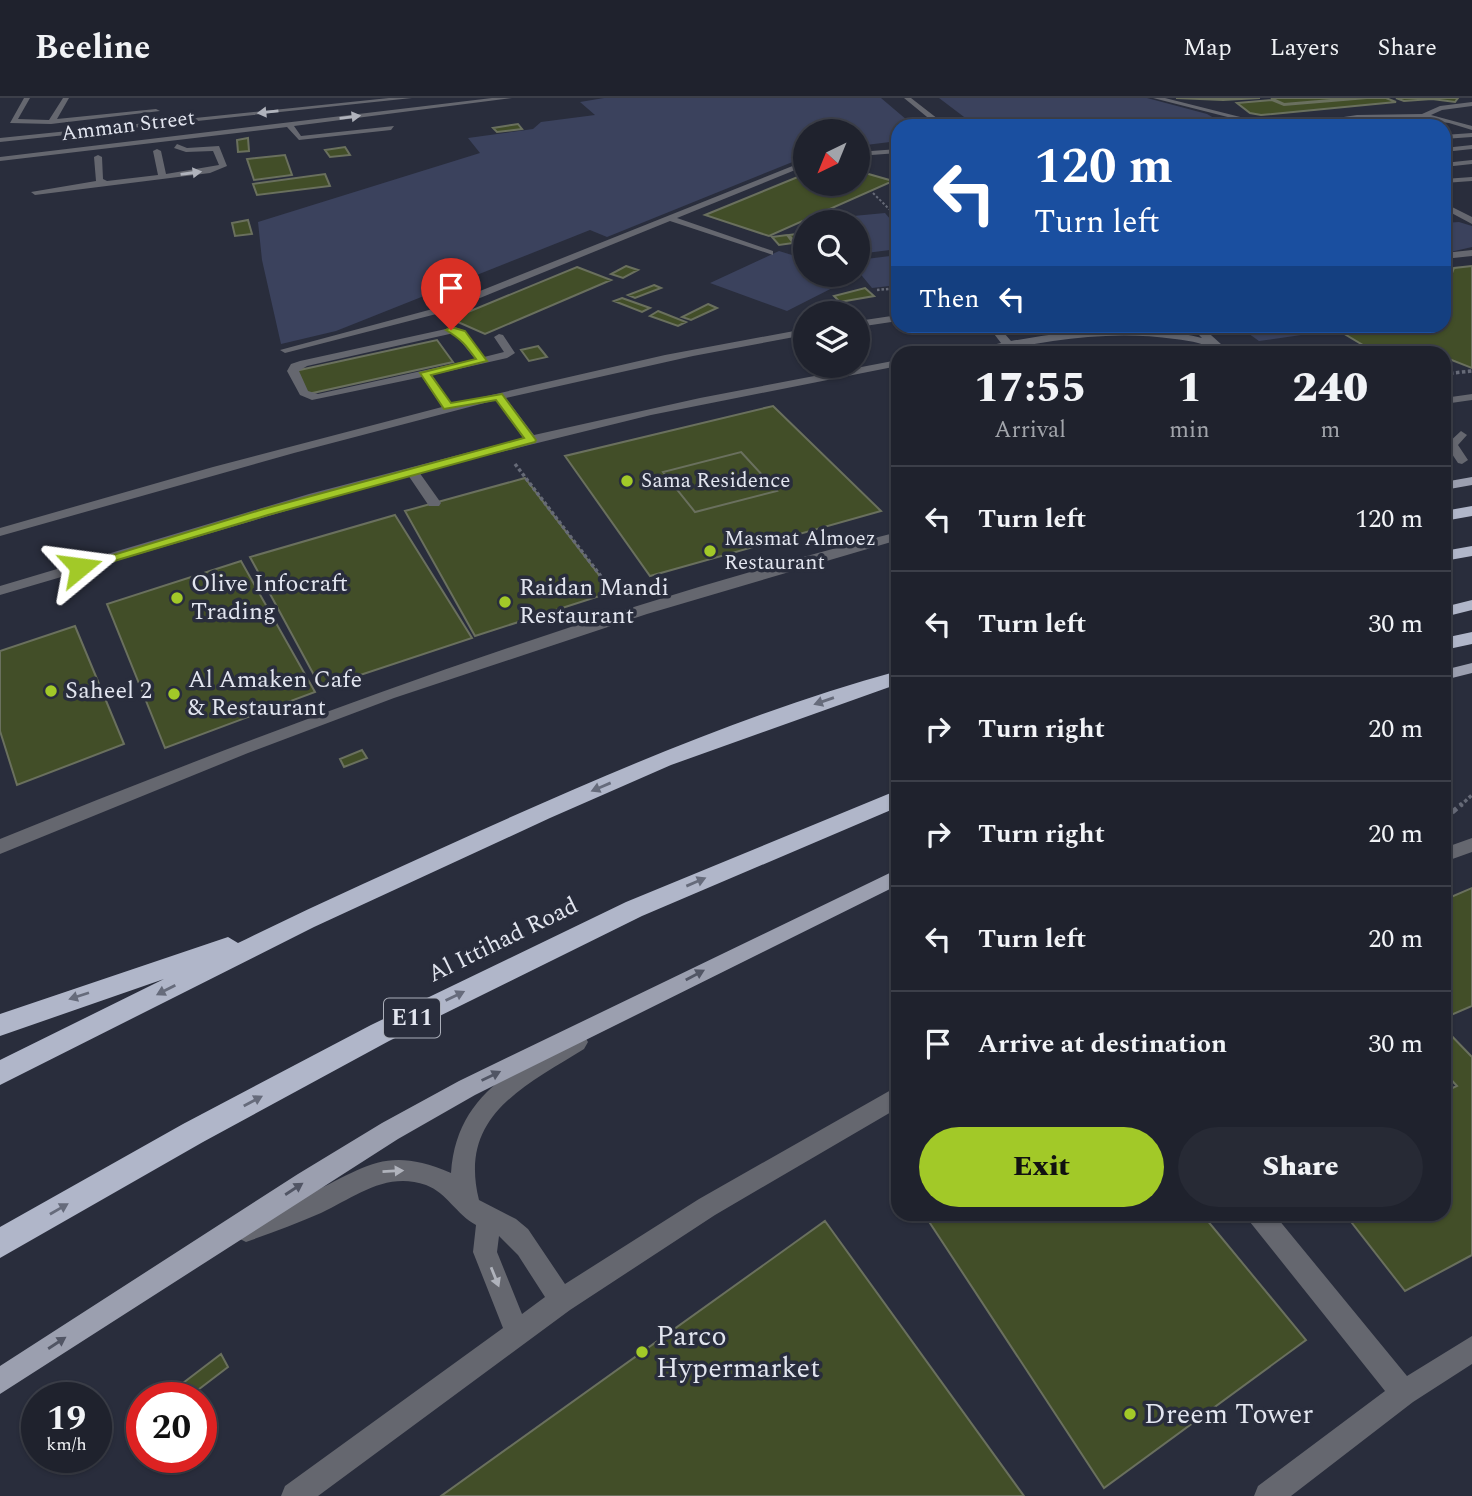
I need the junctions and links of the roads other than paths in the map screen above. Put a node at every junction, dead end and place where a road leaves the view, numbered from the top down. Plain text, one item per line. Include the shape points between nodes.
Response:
1 (27, 98) edge
2 (66, 98) edge
3 (388, 98) edge
4 (409, 98) edge
5 (509, 98) edge
6 (907, 98) edge
7 (1156, 98) edge
8 (379, 101) junction
9 (1472, 104) edge
10 (159, 111) dead end
11 (1425, 116) junction
12 (934, 119) edge
13 (1236, 119) edge
14 (1384, 119) edge
15 (1442, 119) edge
16 (1451, 121) edge
17 (51, 122) junction
18 (289, 125) junction
19 (1472, 126) edge
20 (391, 128) dead end
21 (202, 135) junction
22 (1472, 135) edge
23 (1451, 136) edge
24 (0, 140) edge
25 (177, 146) junction
26 (1472, 147) edge
27 (1451, 149) edge
28 (157, 151) junction
29 (891, 151) edge
30 (67, 152) junction
31 (146, 152) dead end
32 (870, 152) edge
33 (0, 159) edge
34 (1451, 160) edge
35 (1472, 162) edge
36 (1459, 164) junction
37 (1451, 165) edge
38 (793, 168) edge
39 (163, 177) junction
40 (1472, 179) edge
41 (1451, 180) edge
42 (102, 183) junction
43 (35, 192) dead end
44 (1451, 210) edge
45 (670, 218) junction
46 (1451, 219) edge
47 (1469, 219) edge
48 (770, 253) dead end
49 (1472, 253) edge
50 (1451, 255) edge
51 (891, 319) edge
52 (870, 322) edge
53 (997, 333) edge
54 (1048, 333) edge
55 (1088, 333) edge
56 (1164, 333) edge
57 (793, 334) edge
58 (1204, 334) edge
59 (499, 337) dead end
60 (1027, 342) junction
61 (1009, 345) junction
62 (1218, 345) joint
63 (1003, 346) edge
64 (285, 350) dead end
65 (482, 361) junction
66 (891, 364) edge
67 (425, 373) junction
68 (499, 396) junction
69 (1472, 397) edge
70 (1451, 400) edge
71 (448, 407) junction
72 (1466, 434) edge
73 (531, 440) junction
74 (1467, 461) edge
75 (412, 471) junction
76 (1472, 481) edge
77 (1451, 485) edge
78 (434, 503) dead end
79 (1472, 511) edge
80 (1451, 515) edge
81 (0, 532) edge
82 (891, 538) edge
83 (1472, 551) edge
84 (1451, 555) edge
85 (0, 591) edge
86 (1472, 605) edge
87 (1451, 610) edge
88 (1472, 638) edge
89 (1451, 642) edge
90 (1472, 668) edge
91 (1451, 673) edge
92 (891, 678) edge
93 (891, 801) edge
94 (1472, 845) edge
95 (0, 847) edge
96 (1451, 852) edge
97 (891, 879) edge
98 (306, 920) junction
99 (614, 1017) junction
100 (0, 1025) edge
101 (0, 1073) edge
102 (891, 1100) edge
103 (479, 1213) junction
104 (1264, 1221) edge
105 (216, 1239) junction
106 (0, 1243) edge
107 (561, 1301) junction
108 (517, 1332) junction
109 (1472, 1349) edge
110 (0, 1381) edge
111 (1404, 1393) junction
112 (295, 1496) edge
113 (1268, 1496) edge

1 - 17 street via 13,121
2 - 17 street
3 - 8 street
4 - 8 street, Amman Street
18 -> 5 street, Amman Street
6 - 12 street
7 - 13 street
8 -> 24 street, Amman Street
9 - 11 street via 1440,108
10 - 17 street
11 - 14 street
11 - 15 street
16 - 19 street
18 - 20 street via 302,138
18 - 21 street, Amman Street
21 - 25 street
21 - 30 street, Amman Street
22 - 23 street
25 - 28 street
39 -> 25 street via 222,166 216,148 186,150
26 - 27 street
28 - 31 street
28 - 39 street
29 - 32 street
30 - 33 street, Amman Street
30 - 42 street via 102,157
34 - 36 street
35 - 36 street
36 - 37 street
38 - 45 street
39 - 42 street
40 - 41 street
42 - 43 street
44 - 47 street
45 - 48 street
45 - 64 street via 444,309
46 - 47 street
49 - 50 street
51 - 52 street
53 - 61 street
54 - 60 street
55 - 60 street
56 - 62 street
57 - 68 street
58 - 62 street
59 - 65 street via 511,352
60 - 61 street
61 - 63 street
65 - 67 street
65 - 67 street via 455,330 303,363 293,371 304,395 313,398
66 - 73 street via 783,383
67 - 71 street
68 - 71 street
68 - 73 street
69 - 70 street
71 - 81 street
72 - 74 street via 1452,445
73 - 75 street
75 - 78 street
75 - 85 street
76 - 77 main road
79 - 80 highway
82 - 95 street via 629,614 388,694 170,776
83 - 84 highway
86 - 87 highway
88 - 89 highway
90 - 91 main road
92 -> 98 highway via 664,760
106 -> 93 highway, Al Ittihad Road / E11 via 380,1033 634,909
94 - 96 street
99 -> 97 main road
98 -> 100 highway
98 -> 101 highway
99 - 103 street via 499,1093 479,1116 466,1143 462,1173
105 -> 99 main road via 434,1106
102 - 107 street via 707,1207
105 -> 103 street via 274,1221 353,1181 386,1170 419,1171 447,1183
103 - 107 street via 503,1224 525,1244
103 -> 108 street via 485,1252
104 - 111 street
110 -> 105 main road
107 - 108 street
108 - 112 street
109 - 111 street
111 - 113 street

